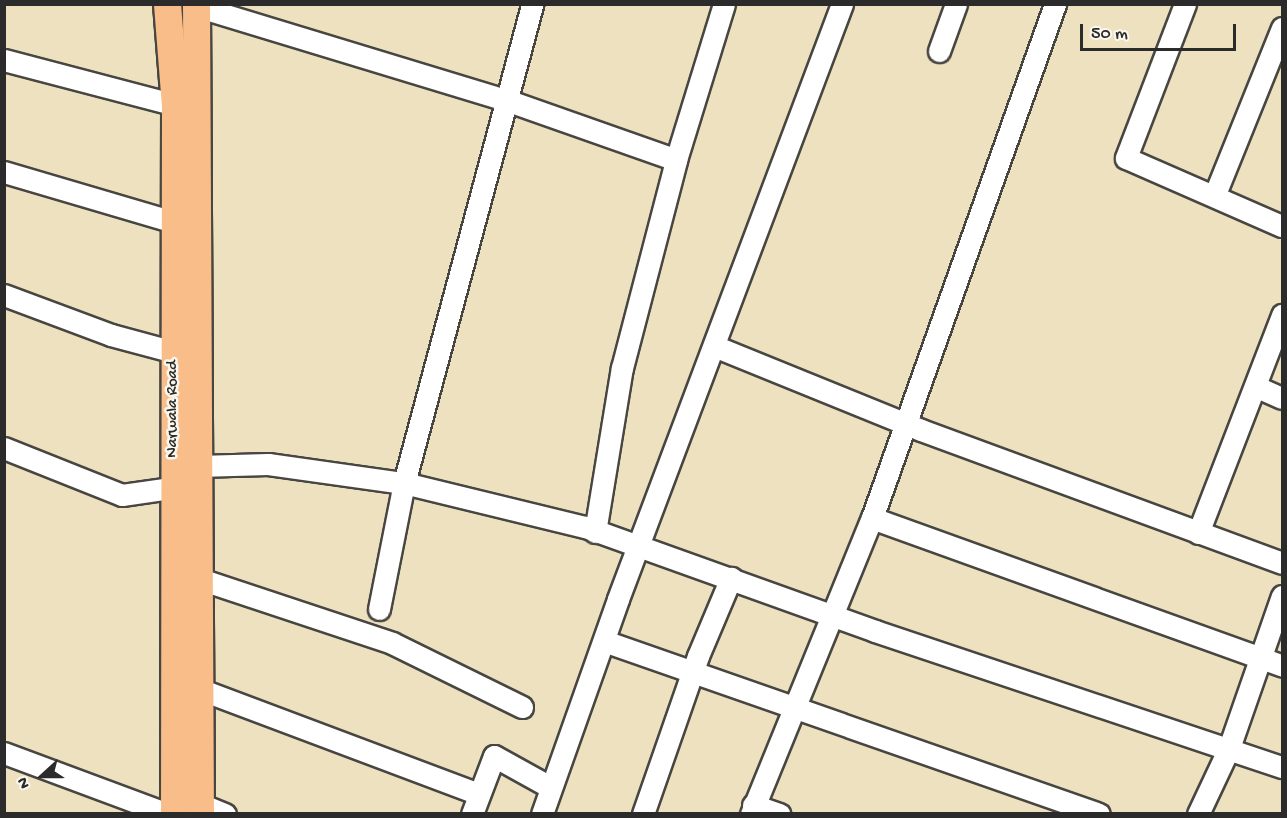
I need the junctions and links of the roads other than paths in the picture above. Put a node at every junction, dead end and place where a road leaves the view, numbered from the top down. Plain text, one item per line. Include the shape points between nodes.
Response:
1 (167, 4) edge
2 (532, 4) edge
3 (724, 4) edge
4 (842, 4) edge
5 (957, 4) edge
6 (1055, 4) edge
7 (1185, 4) edge
8 (196, 5) edge
9 (1282, 28) edge
10 (939, 51) dead end
11 (4, 60) edge
12 (506, 100) junction
13 (175, 105) junction
14 (676, 160) junction
15 (4, 172) edge
16 (1215, 194) junction
17 (174, 222) junction
18 (1282, 226) edge
19 (4, 295) edge
20 (1282, 315) edge
21 (714, 346) junction
22 (174, 352) junction
23 (1257, 387) junction
24 (1282, 398) edge
25 (905, 422) junction
26 (4, 448) edge
27 (198, 466) junction
28 (405, 483) junction
29 (174, 488) junction
30 (872, 518) junction
31 (595, 532) junction
32 (1198, 533) junction
33 (638, 547) junction
34 (1282, 563) edge
35 (731, 578) junction
36 (200, 579) junction
37 (1282, 596) edge
38 (379, 609) dead end
39 (830, 615) junction
40 (604, 641) junction
41 (1262, 659) junction
42 (1282, 666) edge
43 (692, 674) junction
44 (202, 690) junction
45 (522, 707) dead end
46 (792, 708) junction
47 (1229, 748) junction
48 (4, 753) edge
49 (1282, 767) edge
50 (550, 787) junction
51 (475, 804) edge
52 (752, 809) edge
53 (209, 810) edge
54 (168, 813) edge
55 (174, 813) edge
56 (542, 813) edge
57 (643, 813) edge
58 (779, 813) edge
59 (1099, 813) edge
60 (1198, 813) edge

1 - 13 main road, Narwala Road
2 - 12 street
3 - 14 street
4 - 21 street
5 - 10 street
6 - 25 street
7 - 16 street via 1126,158
8 - 12 street
8 - 27 main road
9 - 16 street
11 - 13 street
12 - 14 street
12 - 28 street
13 - 17 main road, Narwala Road
14 - 31 street via 622,368
15 - 17 street
16 - 18 street
17 - 22 main road, Narwala Road
19 - 22 street via 111,335
20 - 23 street
21 - 25 street
21 - 33 street
22 - 29 main road, Narwala Road
23 - 24 street
23 - 32 street
25 - 30 street
25 - 32 street
26 - 29 street via 122,495
27 - 28 street via 268,464
27 - 29 street via 194,477
27 - 36 main road
28 - 31 street
28 - 38 street
29 - 55 main road, Narwala Road
30 - 39 street
30 - 41 street
31 - 33 street
32 - 34 street
33 - 35 street
33 - 40 street
35 - 39 street
35 - 43 street
36 - 44 main road
36 - 45 street via 392,643
37 - 41 street
39 - 46 street
39 - 47 street
40 - 43 street
40 - 50 street
41 - 42 street
41 - 47 street
43 - 46 street
43 - 57 street
44 - 51 street
44 - 53 main road
46 - 52 street
46 - 59 street
47 - 49 street
47 - 60 street
48 - 54 street
50 - 51 street via 494,756
50 - 56 street
52 - 58 street

